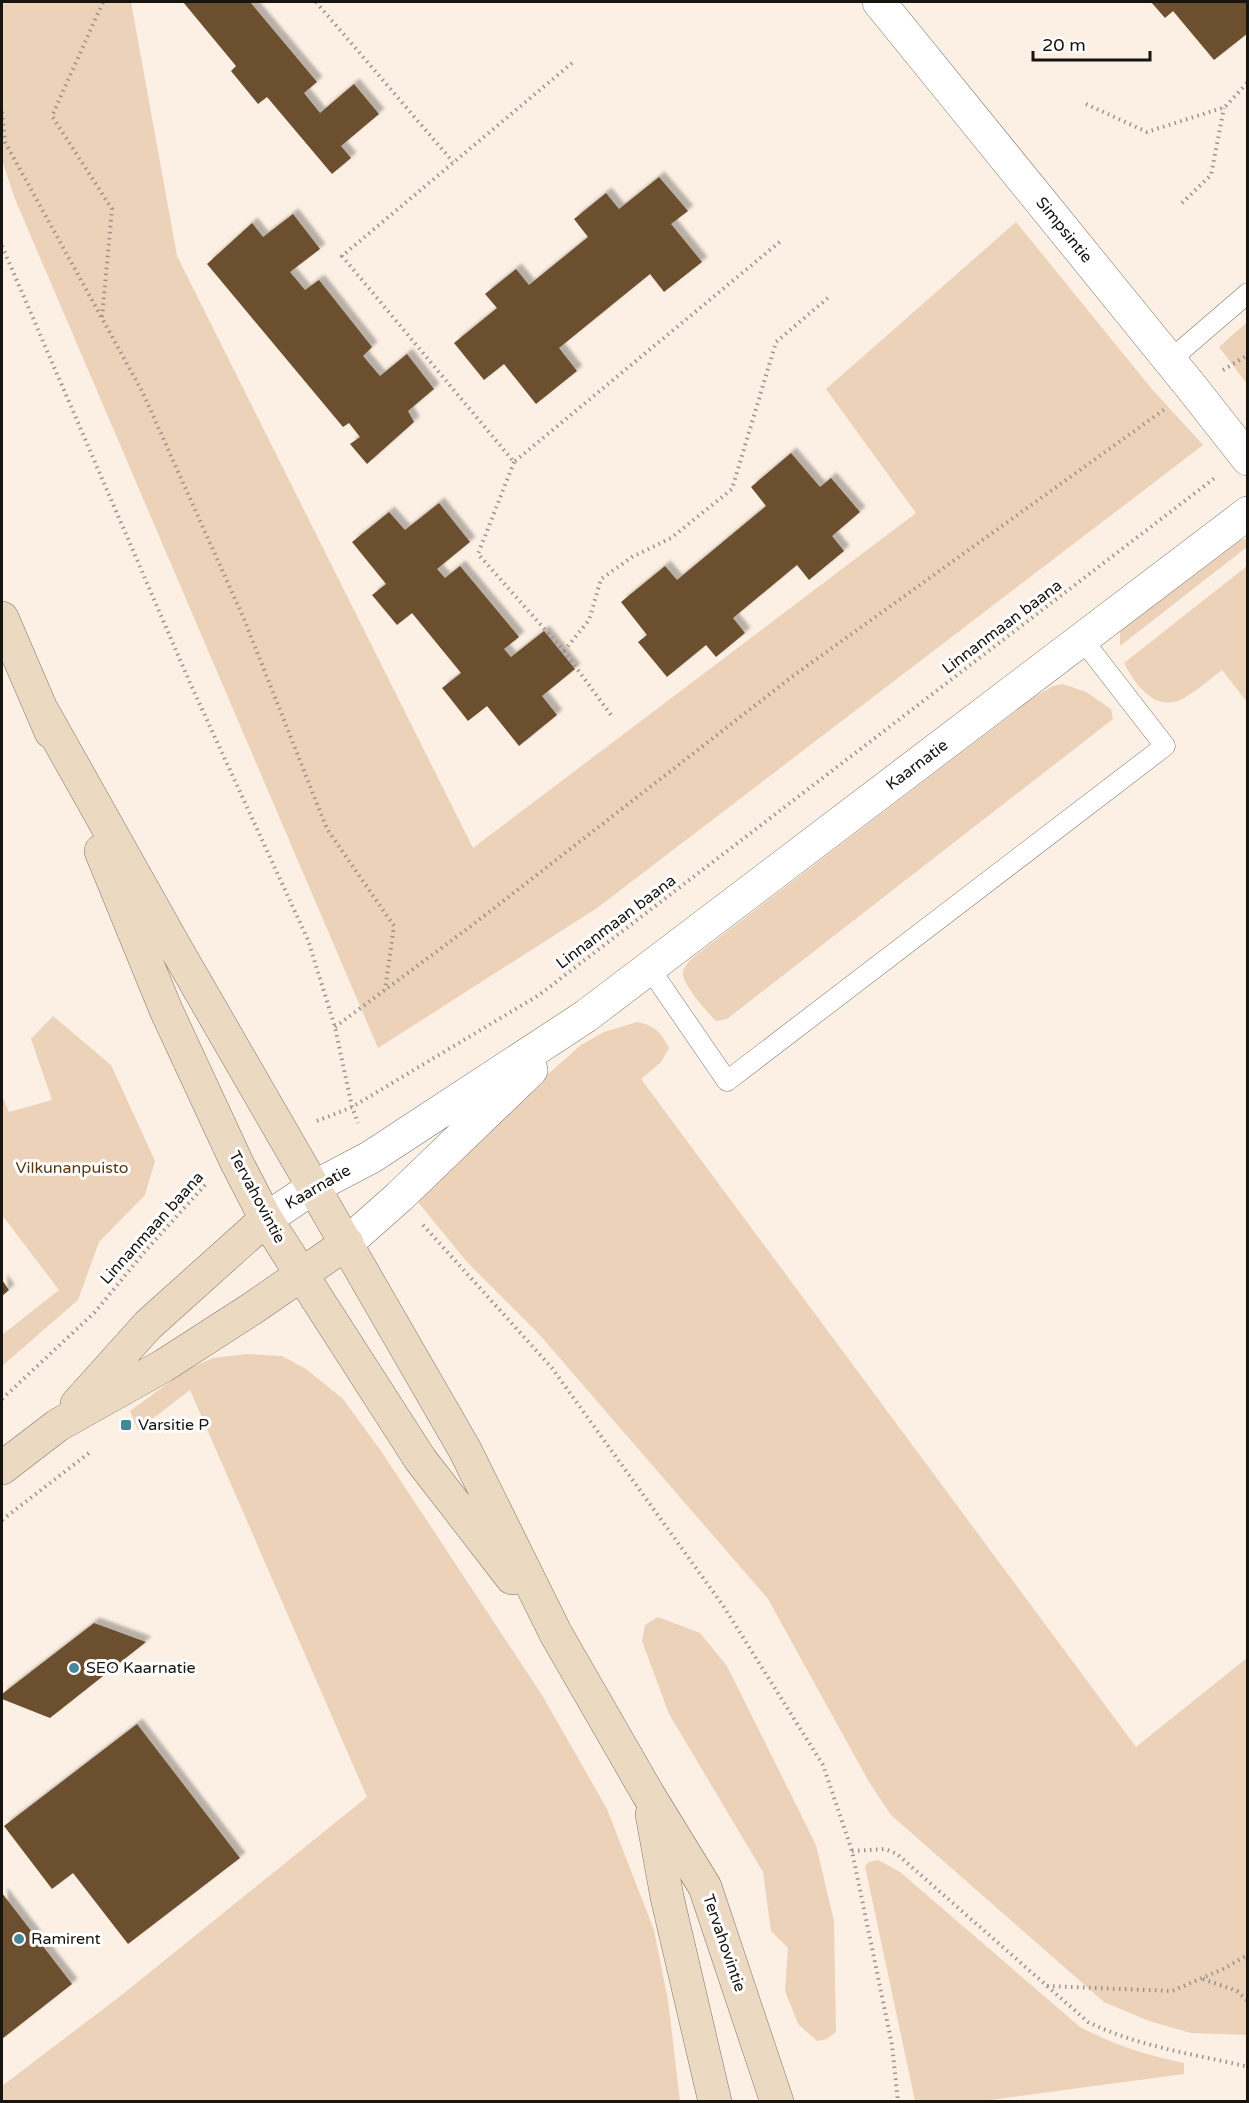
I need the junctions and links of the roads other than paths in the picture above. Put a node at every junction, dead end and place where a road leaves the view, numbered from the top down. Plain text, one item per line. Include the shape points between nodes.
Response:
1 (889, 5) edge
2 (1248, 293) edge
3 (1170, 360) junction
4 (1246, 457) edge
5 (1248, 513) edge
6 (2, 618) edge
7 (1082, 639) junction
8 (43, 712) junction
9 (650, 969) junction
10 (586, 1017) junction
11 (314, 1187) junction
12 (266, 1219) junction
13 (347, 1243) junction
14 (301, 1276) junction
15 (58, 1425) junction
16 (2, 1468) edge
17 (556, 1634) junction
18 (648, 1794) junction
19 (715, 2102) edge
20 (777, 2102) edge

1 - 3 street, Simpsintie
2 - 3 lane
3 - 4 street, Simpsintie
5 - 7 street, Kaarnatie
6 - 8 main road, Tervahovintie
7 - 9 street, Kaarnatie
7 - 9 lane via 1165,746 727,1081
8 - 11 main road, Tervahovintie
8 - 12 main road, Tervahovintie via 166,1010
9 - 10 street, Kaarnatie
10 - 11 street, Kaarnatie via 371,1157
10 - 13 street, Kaarnatie
11 - 12 street, Kaarnatie
11 - 13 main road, Tervahovintie
12 - 14 main road, Tervahovintie
12 - 15 main road, Kaarnatie via 148,1325
13 - 14 main road, Kaarnatie
13 - 17 main road, Tervahovintie via 465,1450
14 - 15 main road, Kaarnatie via 164,1366
14 - 17 main road, Tervahovintie via 420,1460
15 - 16 main road, Kaarnatie
17 - 18 main road, Tervahovintie
18 - 19 main road, Tervahovintie via 667,1897
18 - 20 main road, Tervahovintie via 705,1887

